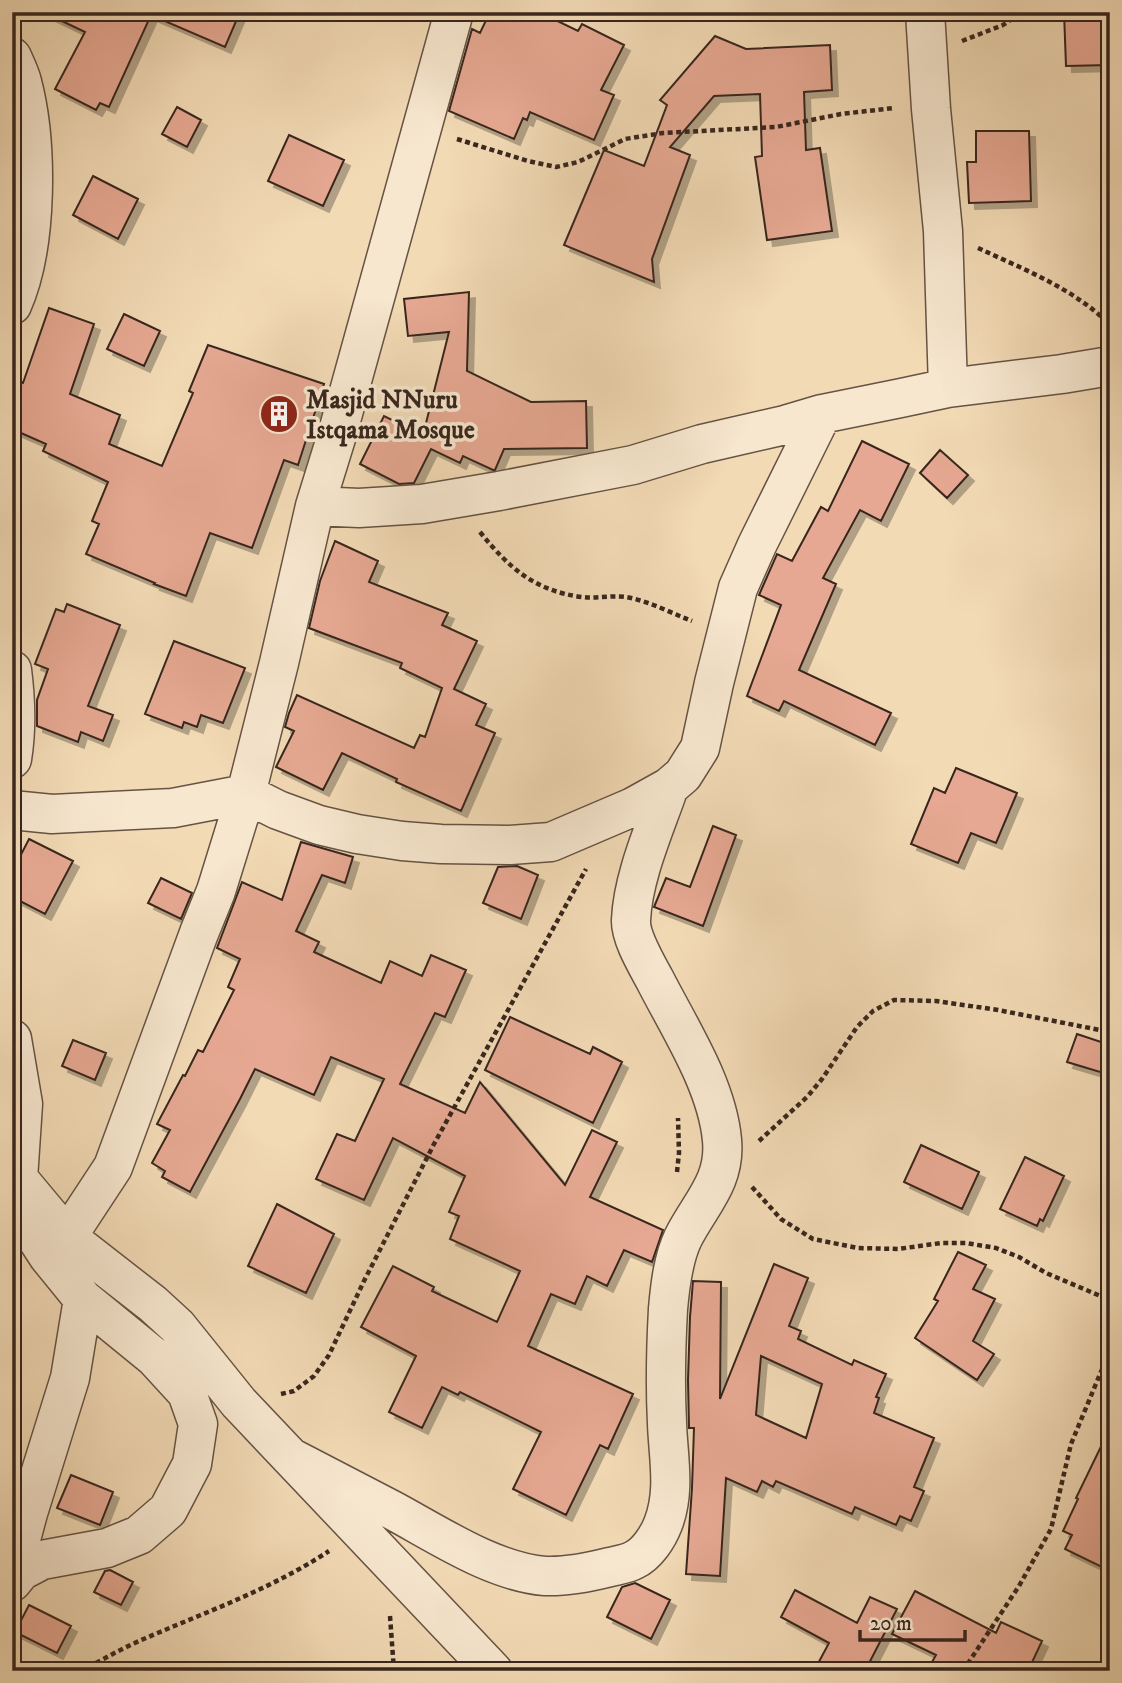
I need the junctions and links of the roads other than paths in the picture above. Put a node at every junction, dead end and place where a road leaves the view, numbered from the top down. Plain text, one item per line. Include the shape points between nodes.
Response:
1 (454, 12) edge
2 (925, 12) edge
3 (12, 57) edge
4 (12, 304) edge
5 (1110, 366) edge
6 (948, 388) junction
7 (822, 414) junction
8 (315, 506) junction
9 (12, 670) edge
10 (12, 760) edge
11 (669, 787) junction
12 (246, 794) junction
13 (12, 810) edge
14 (12, 1039) edge
15 (14, 1184) edge
16 (67, 1237) junction
17 (83, 1299) junction
18 (290, 1457) junction
19 (12, 1573) edge
20 (12, 1582) edge
21 (493, 1671) edge

1 - 8 street
2 - 6 street via 943,232
3 - 4 street via 22,80 30,126 32,183 31,234
5 - 6 street
6 - 7 street
7 - 8 street via 633,465 456,499 359,508
7 - 11 street via 738,588 700,748
8 - 12 street
9 - 10 street via 16,735
11 - 12 street via 551,842 510,845 415,842 357,834 318,825
11 - 18 street via 640,871 630,923 705,1077 719,1121 741,1142 721,1168 681,1242 675,1263 668,1306 671,1468 663,1525 635,1560 586,1573 545,1576 503,1567 449,1542
12 - 13 street via 173,808 52,814
12 - 16 street via 216,891 113,1167
14 - 15 street via 23,1104
15 - 16 street
15 - 17 street via 48,1256
16 - 18 street via 177,1326
17 - 19 street via 69,1378
17 - 20 street via 154,1357 187,1394 198,1424 192,1464 168,1510 139,1535 107,1548 42,1560 21,1571
18 - 21 street

